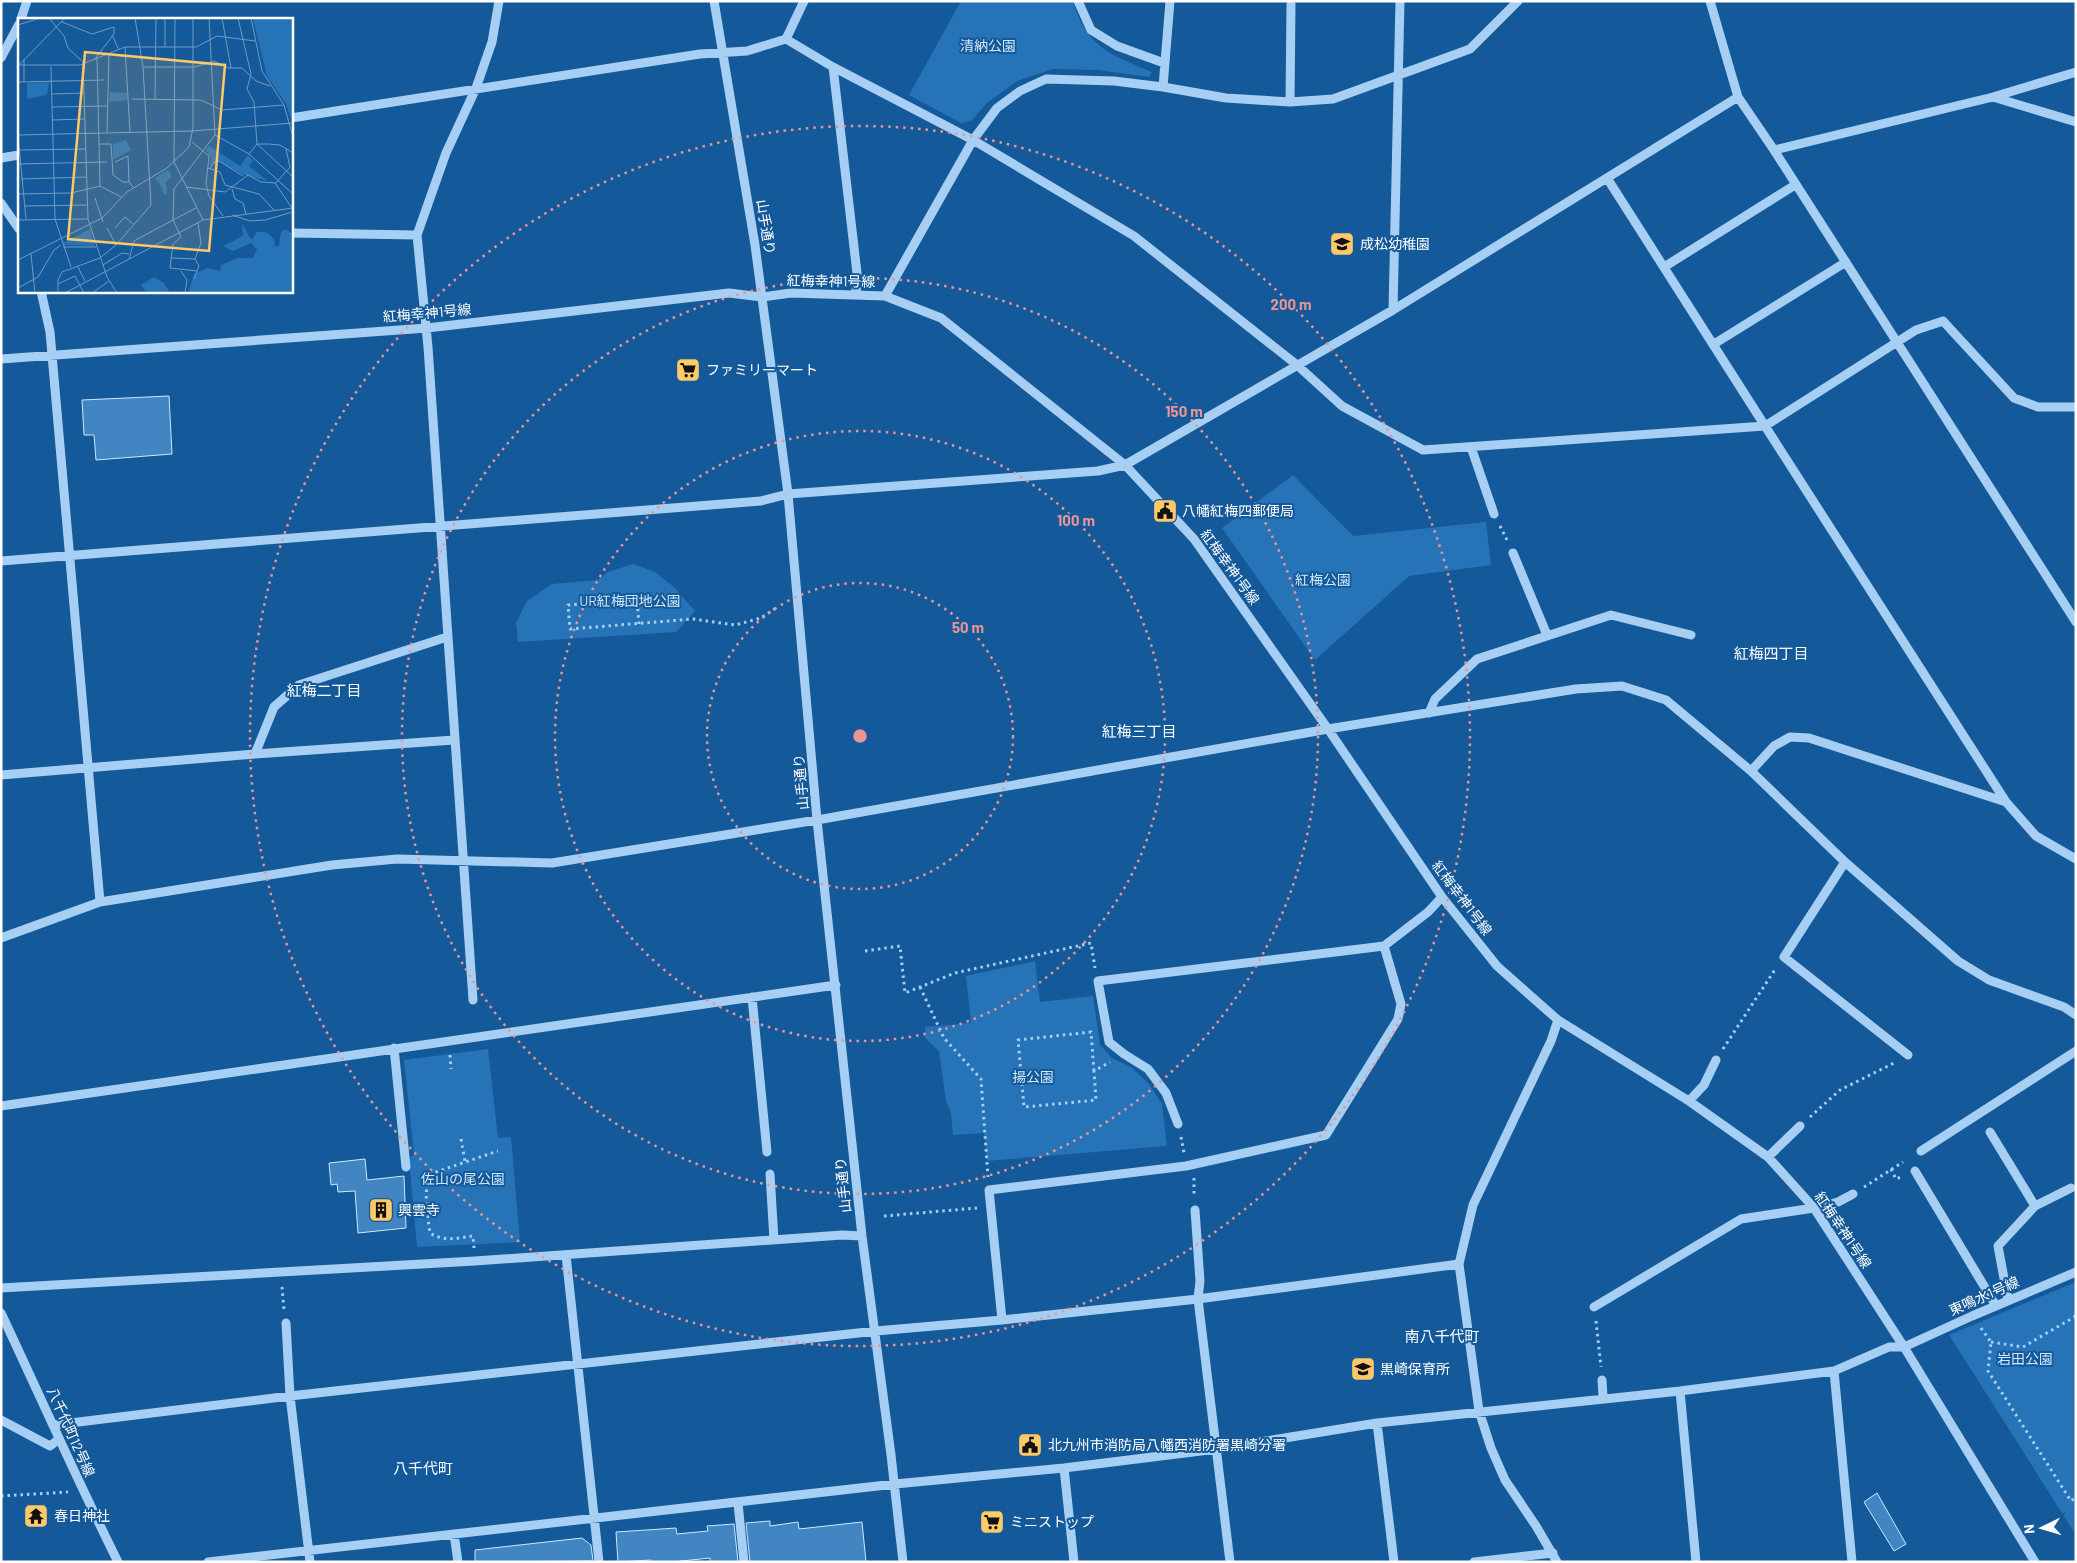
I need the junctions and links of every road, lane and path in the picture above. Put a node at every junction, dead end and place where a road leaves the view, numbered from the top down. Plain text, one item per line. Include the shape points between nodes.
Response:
1 (27, 1) edge
2 (498, 1) edge
3 (714, 1) edge
4 (804, 1) edge
5 (1078, 1) edge
6 (1170, 1) edge
7 (1400, 1) edge
8 (1518, 1) edge
9 (1710, 1) edge
10 (1291, 4) dead end
11 (21, 18) edge
12 (18, 26) edge
13 (786, 39) junction
14 (723, 52) junction
15 (1, 58) edge
16 (1164, 63) junction
17 (833, 67) junction
18 (2076, 72) edge
19 (1397, 76) junction
20 (1163, 86) junction
21 (476, 88) junction
22 (1738, 97) junction
23 (1992, 97) junction
24 (1290, 102) junction
25 (292, 118) edge
26 (2076, 122) edge
27 (973, 140) junction
28 (1774, 150) junction
29 (18, 155) edge
30 (1, 158) edge
31 (1607, 178) junction
32 (1795, 185) junction
33 (1, 203) edge
34 (18, 228) edge
35 (292, 234) edge
36 (417, 235) junction
37 (1846, 262) junction
38 (1664, 267) junction
39 (41, 292) edge
40 (856, 294) junction
41 (885, 296) junction
42 (762, 297) junction
43 (1393, 310) junction
44 (427, 328) junction
45 (1898, 343) junction
46 (1714, 344) junction
47 (51, 355) junction
48 (1, 359) edge
49 (1296, 365) junction
50 (2076, 407) edge
51 (1765, 426) junction
52 (1471, 447) junction
53 (1125, 466) junction
54 (788, 494) junction
55 (1494, 514) joint
56 (440, 525) junction
57 (1514, 553) joint
58 (70, 556) junction
59 (1, 561) edge
60 (776, 608) dead end
61 (2076, 622) edge
62 (639, 624) junction
63 (1547, 635) junction
64 (1691, 635) dead end
65 (447, 637) junction
66 (1429, 713) junction
67 (1328, 729) junction
68 (454, 740) junction
69 (255, 754) junction
70 (87, 768) junction
71 (1751, 771) junction
72 (1, 775) edge
73 (2006, 802) junction
74 (817, 820) junction
75 (2076, 859) edge
76 (463, 860) junction
77 (1845, 862) junction
78 (1442, 897) junction
79 (100, 902) junction
80 (1, 938) edge
81 (1384, 946) junction
82 (864, 951) dead end
83 (1784, 957) junction
84 (1098, 981) junction
85 (836, 986) junction
86 (920, 987) junction
87 (752, 997) junction
88 (473, 1000) dead end
89 (2076, 1015) edge
90 (1558, 1020) junction
91 (394, 1048) junction
92 (2076, 1051) edge
93 (1124, 1054) junction
94 (1908, 1055) joint
95 (1716, 1060) joint
96 (1094, 1071) junction
97 (1689, 1100) junction
98 (1, 1106) edge
99 (1178, 1124) joint
100 (1800, 1126) joint
101 (1990, 1132) dead end
102 (461, 1139) dead end
103 (498, 1150) dead end
104 (1921, 1151) joint
105 (767, 1152) dead end
106 (1768, 1156) junction
107 (465, 1161) junction
108 (1190, 1166) junction
109 (406, 1167) dead end
110 (1915, 1171) dead end
111 (770, 1174) dead end
112 (2071, 1188) dead end
113 (989, 1190) junction
114 (1853, 1194) joint
115 (2035, 1206) junction
116 (990, 1207) junction
117 (1814, 1208) junction
118 (1195, 1210) joint
119 (884, 1216) dead end
120 (474, 1236) dead end
121 (862, 1236) junction
122 (774, 1240) junction
123 (566, 1255) junction
124 (1459, 1264) junction
125 (281, 1272) junction
126 (2076, 1272) edge
127 (1, 1288) edge
128 (1198, 1299) junction
129 (2008, 1300) junction
130 (1996, 1306) junction
131 (1594, 1307) joint
132 (1, 1313) edge
133 (1972, 1316) junction
134 (2076, 1316) edge
135 (1002, 1320) junction
136 (286, 1323) joint
137 (876, 1331) junction
138 (1991, 1342) junction
139 (1904, 1347) junction
140 (578, 1364) junction
141 (1834, 1371) junction
142 (1602, 1380) joint
143 (1680, 1390) junction
144 (290, 1396) junction
145 (1603, 1397) junction
146 (1479, 1411) junction
147 (1, 1420) edge
148 (1377, 1423) junction
149 (54, 1425) junction
150 (1, 1426) edge
151 (59, 1438) junction
152 (50, 1446) junction
153 (1217, 1449) junction
154 (1064, 1468) junction
155 (894, 1484) junction
156 (79, 1485) junction
157 (1, 1496) edge
158 (2076, 1497) edge
159 (738, 1503) junction
160 (594, 1519) junction
161 (454, 1534) junction
162 (308, 1550) junction
163 (1555, 1558) edge
164 (118, 1562) edge
165 (208, 1562) edge
166 (310, 1562) edge
167 (458, 1562) edge
168 (599, 1562) edge
169 (744, 1562) edge
170 (903, 1562) edge
171 (1074, 1562) edge
172 (1230, 1562) edge
173 (1394, 1562) edge
174 (1474, 1562) edge
175 (1696, 1562) edge
176 (1852, 1562) edge
177 (2035, 1562) edge

1 - 11 street
2 - 21 street via 492,42
3 - 14 street, 山手通り
4 - 13 street
5 - 16 street via 1090,30 1117,46
6 - 16 street
7 - 19 street
8 - 19 street via 1470,49
9 - 22 street
10 - 24 street
12 - 15 street
13 - 14 street via 747,51
13 - 17 street
14 - 21 street
14 - 42 street, 山手通り
16 - 20 street
17 - 27 street
17 - 40 street via 857,274
18 - 23 street
19 - 24 street via 1333,99
19 - 43 street
20 - 24 street via 1226,98
20 - 27 street via 1046,79 1020,91 997,108
21 - 25 street
21 - 36 street via 446,153
22 - 28 street
22 - 31 street
23 - 26 street
23 - 28 street
27 - 41 street
27 - 49 street via 1134,236
28 - 32 street
29 - 30 street
31 - 38 street
31 - 43 street
32 - 37 street
32 - 38 street
33 - 34 street
35 - 36 street
36 - 44 street
37 - 45 street
37 - 46 street
38 - 46 street
39 - 47 street via 50,332
40 - 41 street, 紅梅幸神1号線
40 - 42 street, 紅梅幸神1号線 via 791,293
41 - 53 street, 紅梅幸神1号線 via 941,318
42 - 44 street, 紅梅幸神1号線 via 729,294
42 - 54 street, 山手通り
43 - 49 street
44 - 47 street, 紅梅幸神1号線
44 - 56 street
45 - 50 street via 1916,330 1943,321 2014,398 2038,407
45 - 51 street
45 - 61 street
46 - 51 street
47 - 48 street, 紅梅幸神1号線
47 - 58 street
49 - 52 street via 1342,406 1422,450
49 - 53 street
51 - 52 street
51 - 73 street
52 - 55 street
53 - 54 street via 1098,471
53 - 67 street, 紅梅幸神1号線 via 1194,538
54 - 56 street via 761,501
54 - 74 street, 山手通り
55 - 57 path
56 - 58 street
56 - 65 street
57 - 63 street
58 - 59 street
58 - 70 street
60 - 62 path via 761,618 735,625 693,620
62 - 62 path via 570,629 568,605 637,600
63 - 64 street via 1611,615
63 - 66 street via 1477,659 1435,699
65 - 68 street
65 - 69 street via 299,685 274,707
66 - 67 street
66 - 71 street via 1576,689 1622,686 1666,700
67 - 74 street
67 - 78 street, 紅梅幸神1号線
68 - 69 street
68 - 76 street
69 - 70 street
70 - 72 street
70 - 79 street
71 - 73 street via 1774,746 1790,737 1809,738
71 - 77 street
73 - 75 street via 2036,836
74 - 76 street via 552,863
74 - 85 street, 山手通り
76 - 79 street via 397,859 332,865
76 - 88 street
77 - 83 street
77 - 89 street via 1958,961 1989,980 2064,1007
78 - 81 street
78 - 90 street, 紅梅幸神1号線 via 1497,966
79 - 80 street
81 - 84 street
81 - 108 street via 1401,1004 1398,1019 1326,1134
82 - 86 path via 900,946 905,993
83 - 94 street
83 - 95 path
84 - 86 path via 1090,943 955,973
84 - 93 street via 1109,1042
85 - 87 street
85 - 121 street, 山手通り
86 - 113 path via 944,1038 981,1079
87 - 91 street
87 - 105 street
90 - 97 street, 紅梅幸神1号線
90 - 124 street via 1473,1204
91 - 98 street
91 - 109 street
92 - 104 street
93 - 96 path
93 - 99 street via 1148,1069 1166,1093
94 - 100 path via 1840,1090
95 - 97 street via 1704,1085
96 - 96 path via 1096,1100 1024,1107 1018,1040 1090,1032
97 - 106 street, 紅梅幸神1号線
99 - 108 path
100 - 106 street
101 - 115 street
102 - 107 path
103 - 107 path
104 - 114 path
106 - 117 street, 紅梅幸神1号線
107 - 120 path via 427,1175 426,1205 430,1233 438,1239
108 - 113 street
108 - 118 path
110 - 130 street
111 - 122 street
112 - 115 street
113 - 116 street
114 - 117 street
115 - 129 street via 1998,1246
116 - 119 path
116 - 135 street
117 - 131 street via 1741,1219
117 - 139 street, 紅梅幸神1号線
118 - 128 street via 1200,1281
121 - 122 street
121 - 137 street, 山手通り
122 - 123 street
123 - 125 street
123 - 140 street
124 - 128 street
124 - 146 street
125 - 127 street
125 - 136 path
126 - 129 street, 東鳴水1号線
128 - 135 street
128 - 153 street
129 - 130 street, 東鳴水1号線
130 - 133 street, 東鳴水1号線
131 - 142 path
132 - 149 street, 八千代町12号線
133 - 138 path
133 - 139 street, 東鳴水1号線
134 - 138 path via 2023,1348
135 - 137 street
136 - 144 street
137 - 140 street
137 - 155 street, 山手通り
138 - 158 path via 1988,1371 2070,1501
139 - 141 street, 東鳴水1号線 via 1889,1347
139 - 177 street, 紅梅幸神1号線
140 - 144 street
140 - 160 street
141 - 143 street, 東鳴水1号線
141 - 176 street
142 - 145 street
143 - 145 street, 東鳴水1号線
143 - 175 street
144 - 149 street
144 - 162 street
145 - 146 street, 東鳴水1号線
146 - 148 street, 東鳴水1号線
146 - 163 street via 1505,1480
147 - 152 street
148 - 153 street, 東鳴水1号線
148 - 173 street
149 - 151 street, 八千代町12号線
150 - 152 street
151 - 152 street
151 - 156 street, 八千代町12号線
153 - 154 street, 東鳴水1号線
153 - 172 street
154 - 155 street, 東鳴水1号線
154 - 171 street
155 - 159 street, 東鳴水1号線
155 - 170 street, 山手通り
156 - 157 path via 68,1492
156 - 164 street, 八千代町12号線
159 - 160 street, 東鳴水1号線
159 - 169 street
160 - 161 street, 東鳴水1号線
160 - 168 street
161 - 162 street, 東鳴水1号線
161 - 167 street
162 - 165 street, 東鳴水1号線
162 - 166 street
163 - 174 street

